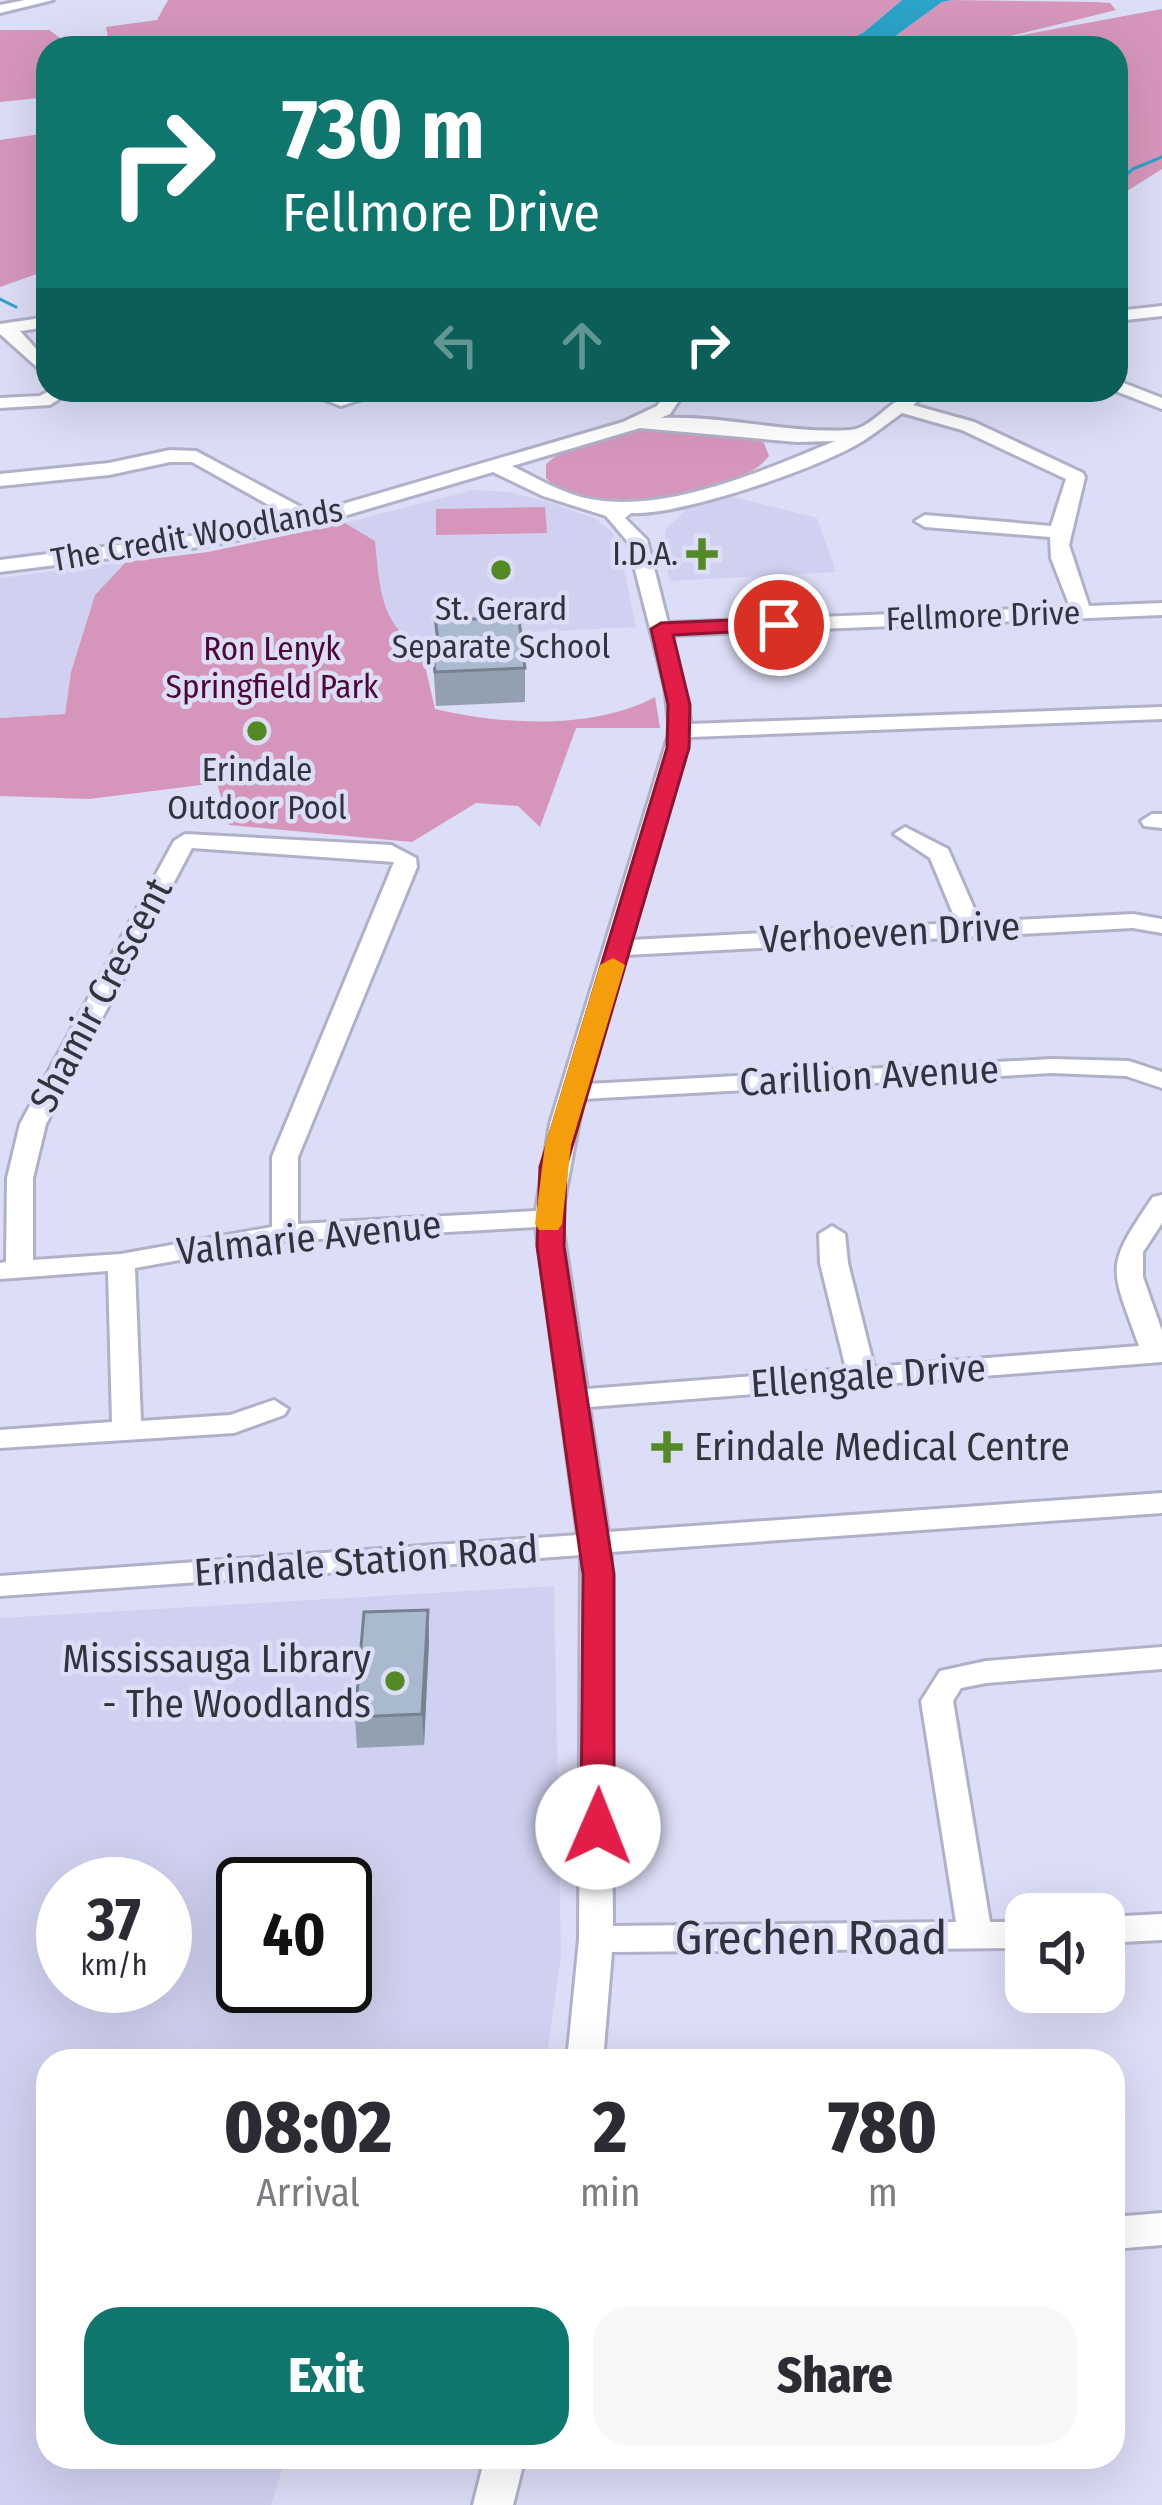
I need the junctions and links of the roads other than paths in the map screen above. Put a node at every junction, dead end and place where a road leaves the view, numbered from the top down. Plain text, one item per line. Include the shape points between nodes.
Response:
1 (46, 0) edge
2 (0, 9) edge
3 (1162, 311) edge
4 (1128, 315) edge
5 (36, 324) edge
6 (4, 328) edge
7 (36, 360) edge
8 (1128, 390) edge
9 (36, 402) edge
10 (670, 402) edge
11 (681, 402) edge
12 (906, 402) edge
13 (0, 404) edge
14 (1162, 404) edge
15 (900, 407) junction
16 (708, 422) junction
17 (628, 426) junction
18 (745, 428) junction
19 (867, 429) junction
20 (496, 466) junction
21 (755, 476) junction
22 (0, 480) edge
23 (631, 517) junction
24 (310, 520) junction
25 (925, 521) dead end
26 (1057, 532) junction
27 (0, 566) edge
28 (1162, 609) edge
29 (1082, 612) junction
30 (661, 629) junction
31 (1162, 713) edge
32 (681, 731) junction
33 (905, 834) dead end
34 (1162, 926) edge
35 (971, 928) junction
36 (618, 948) junction
37 (1162, 1080) edge
38 (574, 1092) junction
39 (1162, 1202) edge
40 (548, 1218) junction
41 (285, 1233) junction
42 (832, 1234) dead end
43 (122, 1262) junction
44 (10, 1270) edge
45 (1159, 1353) edge
46 (862, 1377) junction
47 (574, 1399) junction
48 (274, 1409) dead end
49 (127, 1430) junction
50 (0, 1439) edge
51 (1162, 1503) edge
52 (595, 1544) junction
53 (0, 1586) edge
54 (1162, 1658) edge
55 (1162, 1927) edge
56 (1125, 1929) edge
57 (1005, 1936) edge
58 (976, 1938) junction
59 (596, 1939) junction
60 (586, 2049) edge
61 (1162, 2229) edge
62 (1125, 2232) edge
63 (502, 2469) edge
64 (493, 2505) edge

1 - 2 street
3 - 4 street
5 - 6 street
6 - 7 street
8 - 14 street
9 - 13 street
10 - 17 street
11 - 16 street
12 - 15 street
15 - 19 street
15 - 26 street via 968,426 1069,471 1076,477
16 - 17 street
16 - 18 street
17 - 20 street, The Credit Woodlands
18 - 19 street via 807,437
18 - 21 street via 776,450
19 - 21 street
20 - 23 street
20 - 24 street, The Credit Woodlands
21 - 23 street
22 - 24 street via 196,457
23 - 30 street
24 - 27 street, The Credit Woodlands
25 - 26 street
26 - 29 street via 1058,557
28 - 29 street, Fellmore Drive
29 - 30 street, Fellmore Drive
30 - 32 street
31 - 32 street
32 - 36 street
33 - 35 street via 940,854
34 - 35 street, Verhoeven Drive
35 - 36 street, Verhoeven Drive
36 - 38 street
37 - 38 street, Carillion Avenue via 1052,1066
38 - 40 street
39 - 45 street via 1130,1252 1129,1277
40 - 41 street, Valmarie Avenue
40 - 47 street
41 - 43 street, Valmarie Avenue
41 - 44 street, Shamir Crescent via 285,1157 405,858 185,841 32,1124
42 - 46 street
43 - 44 street, Valmarie Avenue
43 - 49 street
45 - 46 street, Ellengale Drive
46 - 47 street, Ellengale Drive
47 - 52 street
48 - 49 street via 234,1424
49 - 50 street
51 - 52 street, Erindale Station Road
52 - 53 street, Erindale Station Road
52 - 59 street
54 - 58 street via 951,1679 937,1701
55 - 56 street
57 - 58 street, Grechen Road
58 - 59 street, Grechen Road
59 - 60 street
61 - 62 street
63 - 64 street

